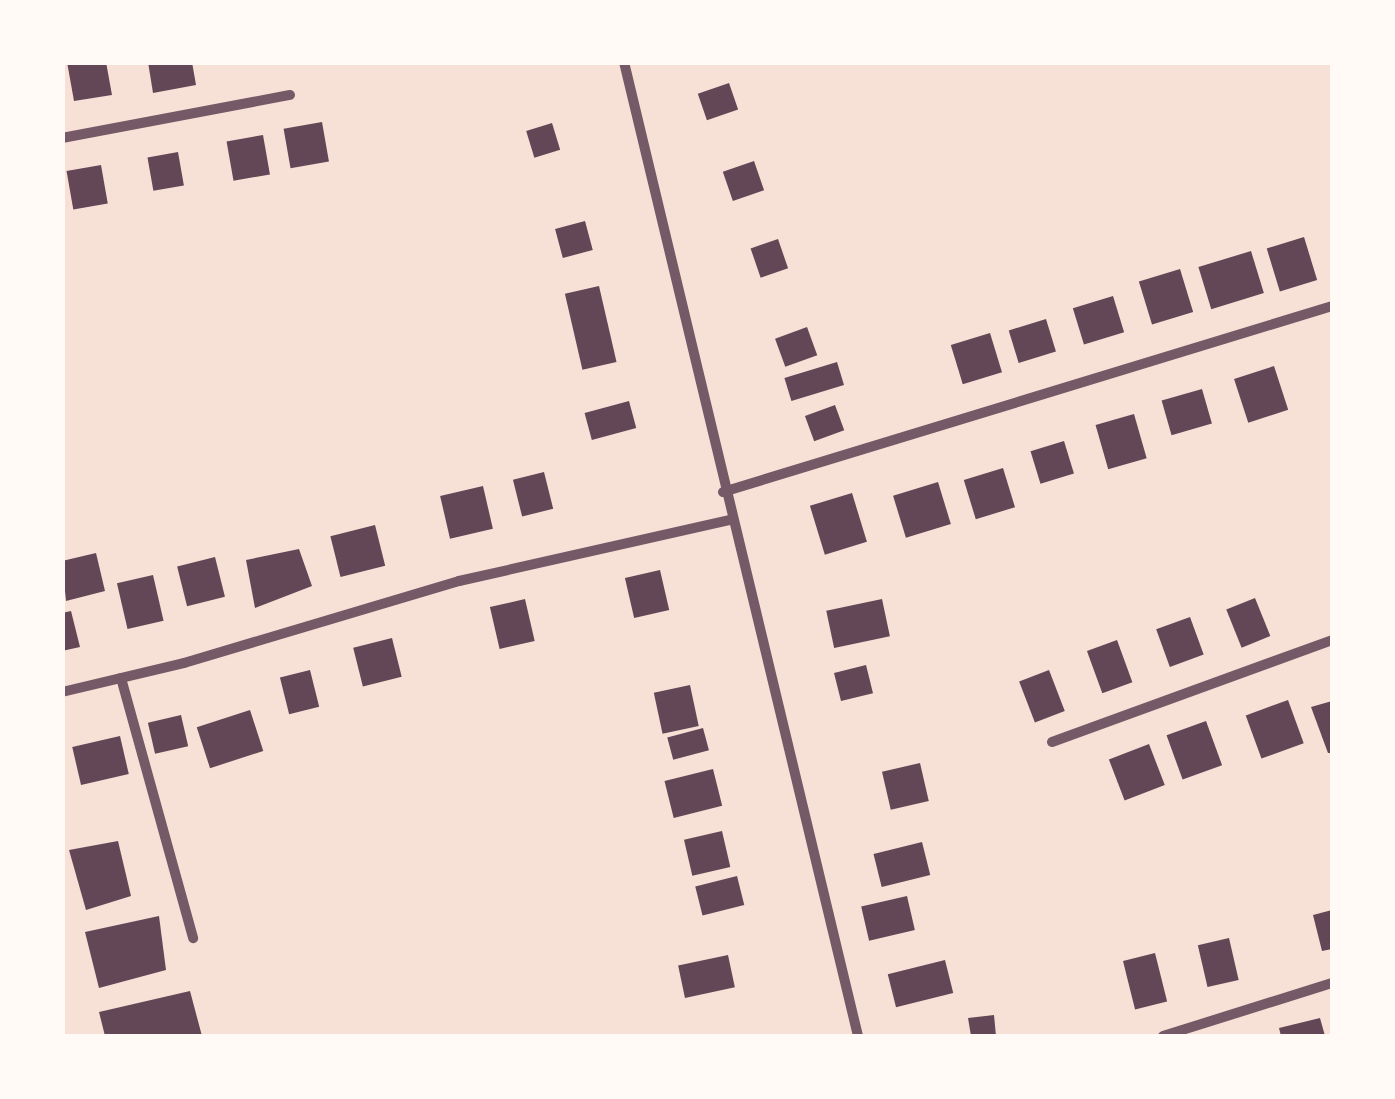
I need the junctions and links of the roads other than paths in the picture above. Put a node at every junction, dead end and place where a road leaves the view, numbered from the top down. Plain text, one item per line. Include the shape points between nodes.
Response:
1 (624, 62) edge
2 (290, 95) dead end
3 (62, 138) edge
4 (1332, 306) edge
5 (723, 492) junction
6 (730, 520) junction
7 (1332, 640) edge
8 (120, 678) junction
9 (62, 692) edge
10 (1052, 742) dead end
11 (193, 938) dead end
12 (1332, 983) edge
13 (858, 1036) edge
14 (1163, 1036) edge

1 - 5 street
2 - 3 street
4 - 5 street
5 - 6 street
6 - 8 street via 459,581
6 - 13 street
7 - 10 street
8 - 9 street
8 - 11 street
12 - 14 street

